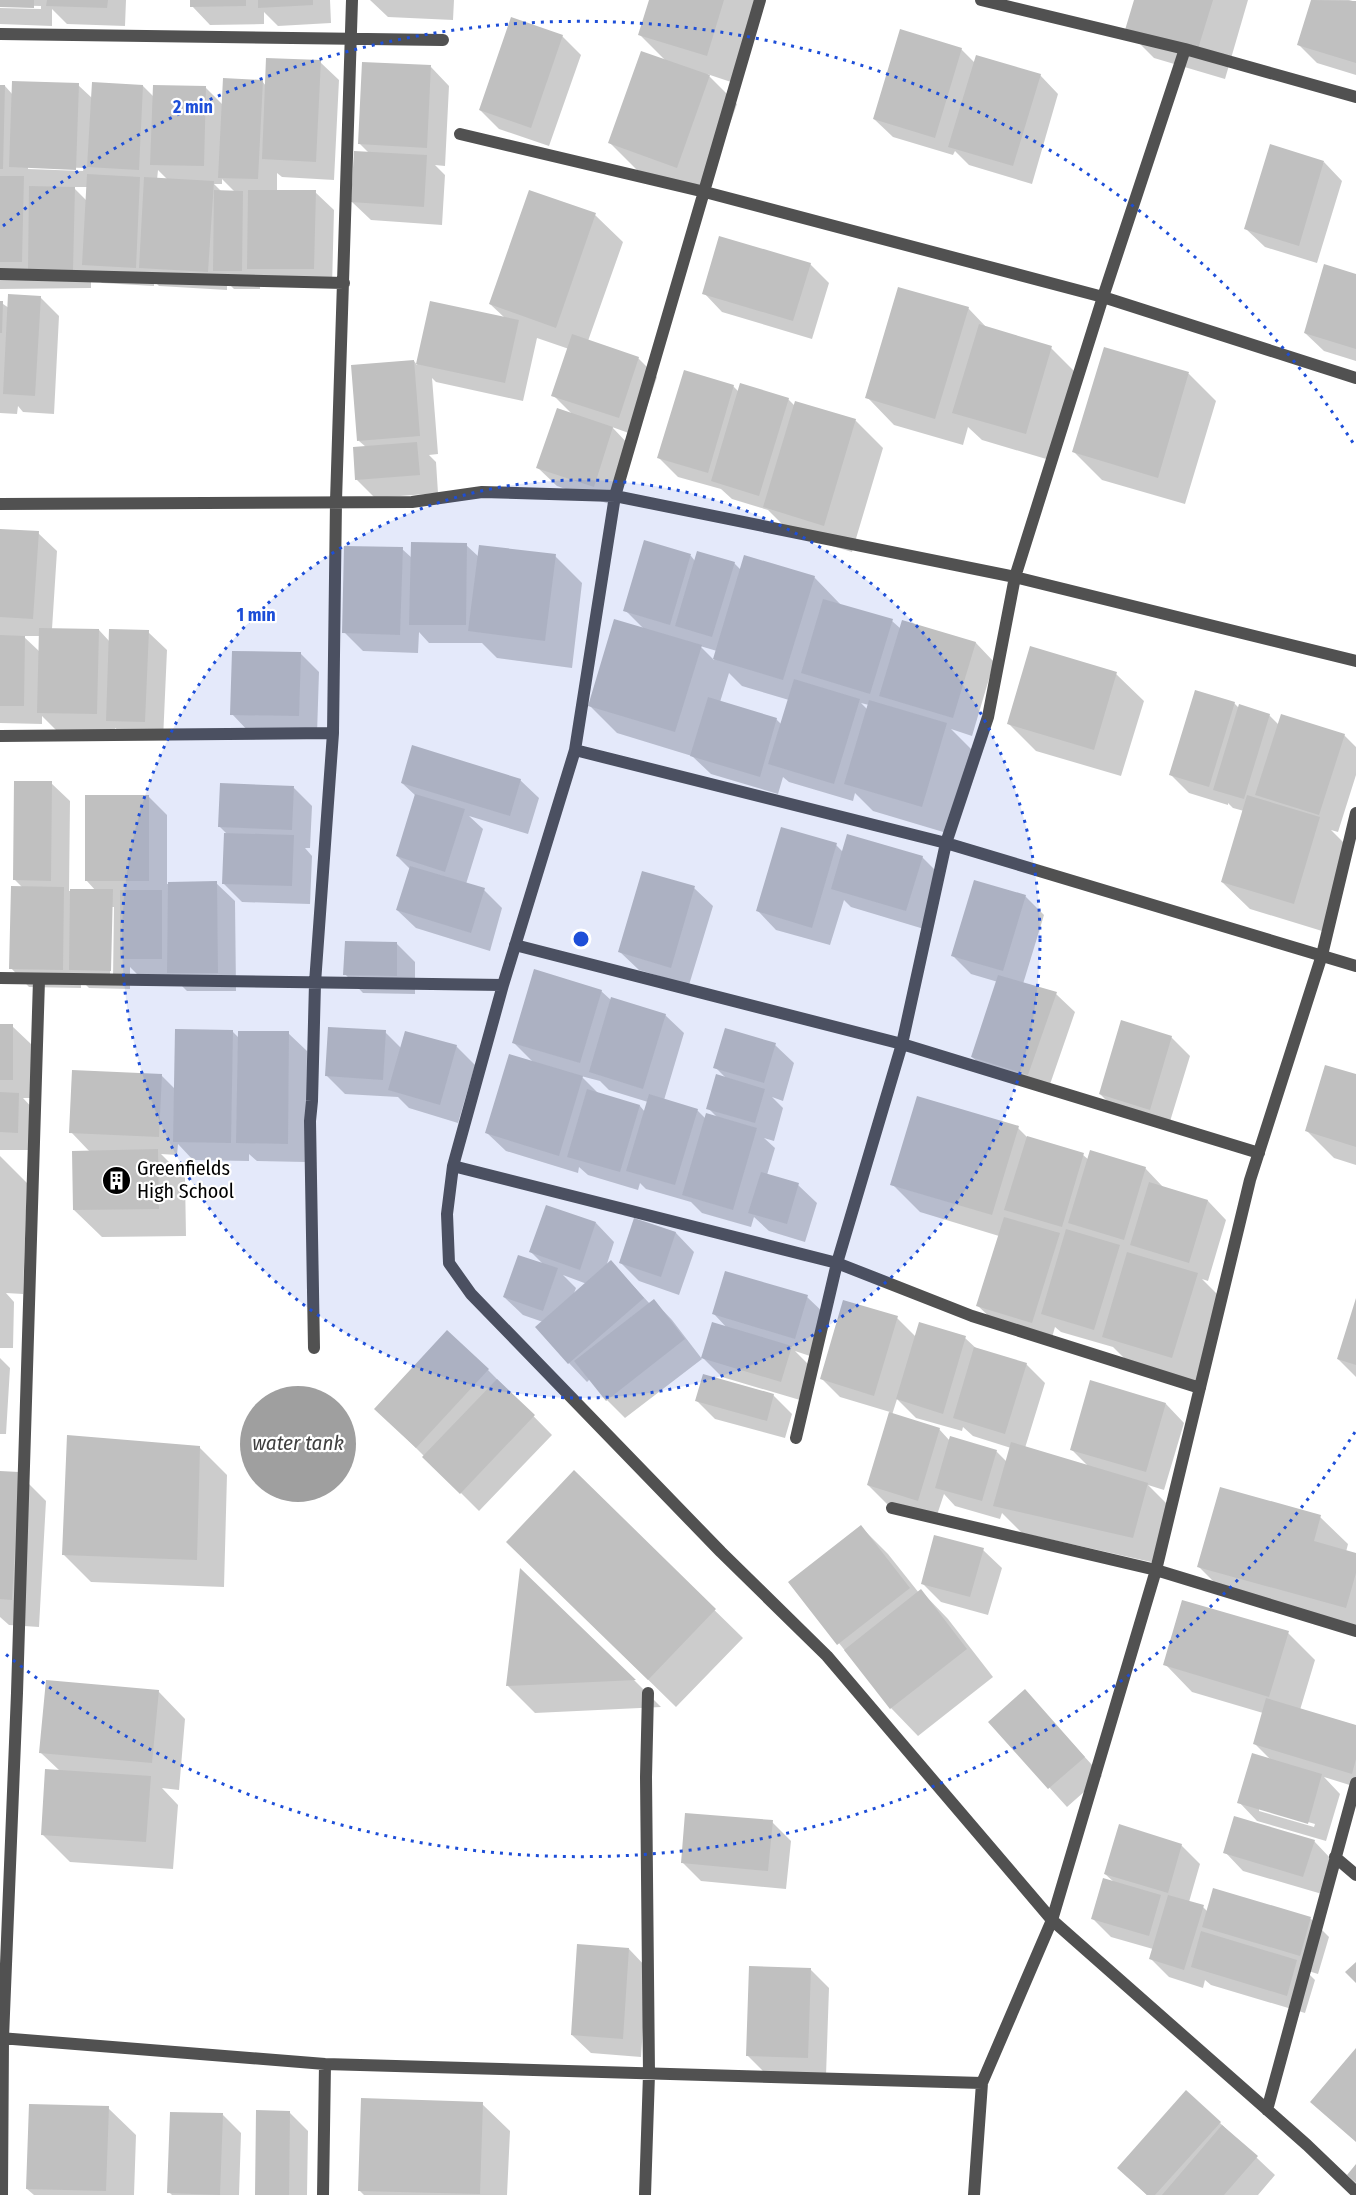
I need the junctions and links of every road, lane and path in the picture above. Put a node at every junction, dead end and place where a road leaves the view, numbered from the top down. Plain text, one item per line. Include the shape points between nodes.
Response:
1 (352, 0) edge
2 (760, 0) edge
3 (981, 0) edge
4 (0, 34) edge
5 (351, 38) junction
6 (443, 40) dead end
7 (1185, 49) junction
8 (1356, 97) edge
9 (460, 134) dead end
10 (705, 192) junction
11 (0, 274) edge
12 (344, 283) junction
13 (1103, 297) junction
14 (1356, 378) edge
15 (615, 496) junction
16 (336, 501) junction
17 (0, 504) edge
18 (1015, 577) junction
19 (1356, 661) edge
20 (333, 733) junction
21 (0, 736) edge
22 (575, 750) junction
23 (1356, 813) edge
24 (946, 843) junction
25 (515, 945) junction
26 (1322, 955) junction
27 (1356, 966) edge
28 (0, 978) edge
29 (39, 980) junction
30 (315, 982) junction
31 (503, 985) junction
32 (902, 1044) junction
33 (1259, 1153) junction
34 (453, 1166) junction
35 (837, 1263) junction
36 (314, 1348) dead end
37 (1200, 1388) junction
38 (796, 1438) dead end
39 (892, 1508) dead end
40 (1155, 1570) junction
41 (1356, 1631) edge
42 (648, 1693) dead end
43 (1356, 1783) edge
44 (1335, 1857) junction
45 (1356, 1875) edge
46 (1052, 1920) junction
47 (1, 2038) edge
48 (325, 2064) junction
49 (649, 2074) junction
50 (982, 2083) junction
51 (1267, 2110) junction
52 (1356, 2192) edge
53 (2, 2195) edge
54 (323, 2195) edge
55 (645, 2195) edge
56 (974, 2195) edge

1 - 5 street
2 - 10 street
3 - 7 street
4 - 5 street
5 - 6 street
5 - 12 street
7 - 8 street
7 - 13 street
9 - 10 street
10 - 13 street
10 - 15 street
11 - 12 street
12 - 16 street
13 - 14 street
13 - 18 street
15 - 16 street via 482,492 412,502
15 - 18 street
15 - 22 street
16 - 17 street
16 - 20 street
18 - 19 street
18 - 24 street via 988,717
20 - 21 street
20 - 30 street
22 - 24 street
22 - 25 street
23 - 26 street
24 - 26 street
24 - 32 street
25 - 31 street
25 - 32 street
26 - 27 street
26 - 33 street
28 - 29 street
29 - 30 street
29 - 47 street via 17,1693
30 - 31 street
30 - 36 street via 310,1121
31 - 34 street
32 - 33 street
32 - 35 street
33 - 37 street
34 - 35 street
34 - 46 street via 447,1214 449,1263 471,1294 827,1656
35 - 37 street via 972,1316
35 - 38 street
37 - 40 street
39 - 40 street
40 - 41 street
40 - 46 street
42 - 49 street
43 - 44 street
44 - 45 street
44 - 51 street
46 - 50 street
46 - 51 street
47 - 48 street
47 - 53 street
48 - 49 street
48 - 54 street
49 - 50 street
49 - 55 street
50 - 56 street
51 - 52 street

